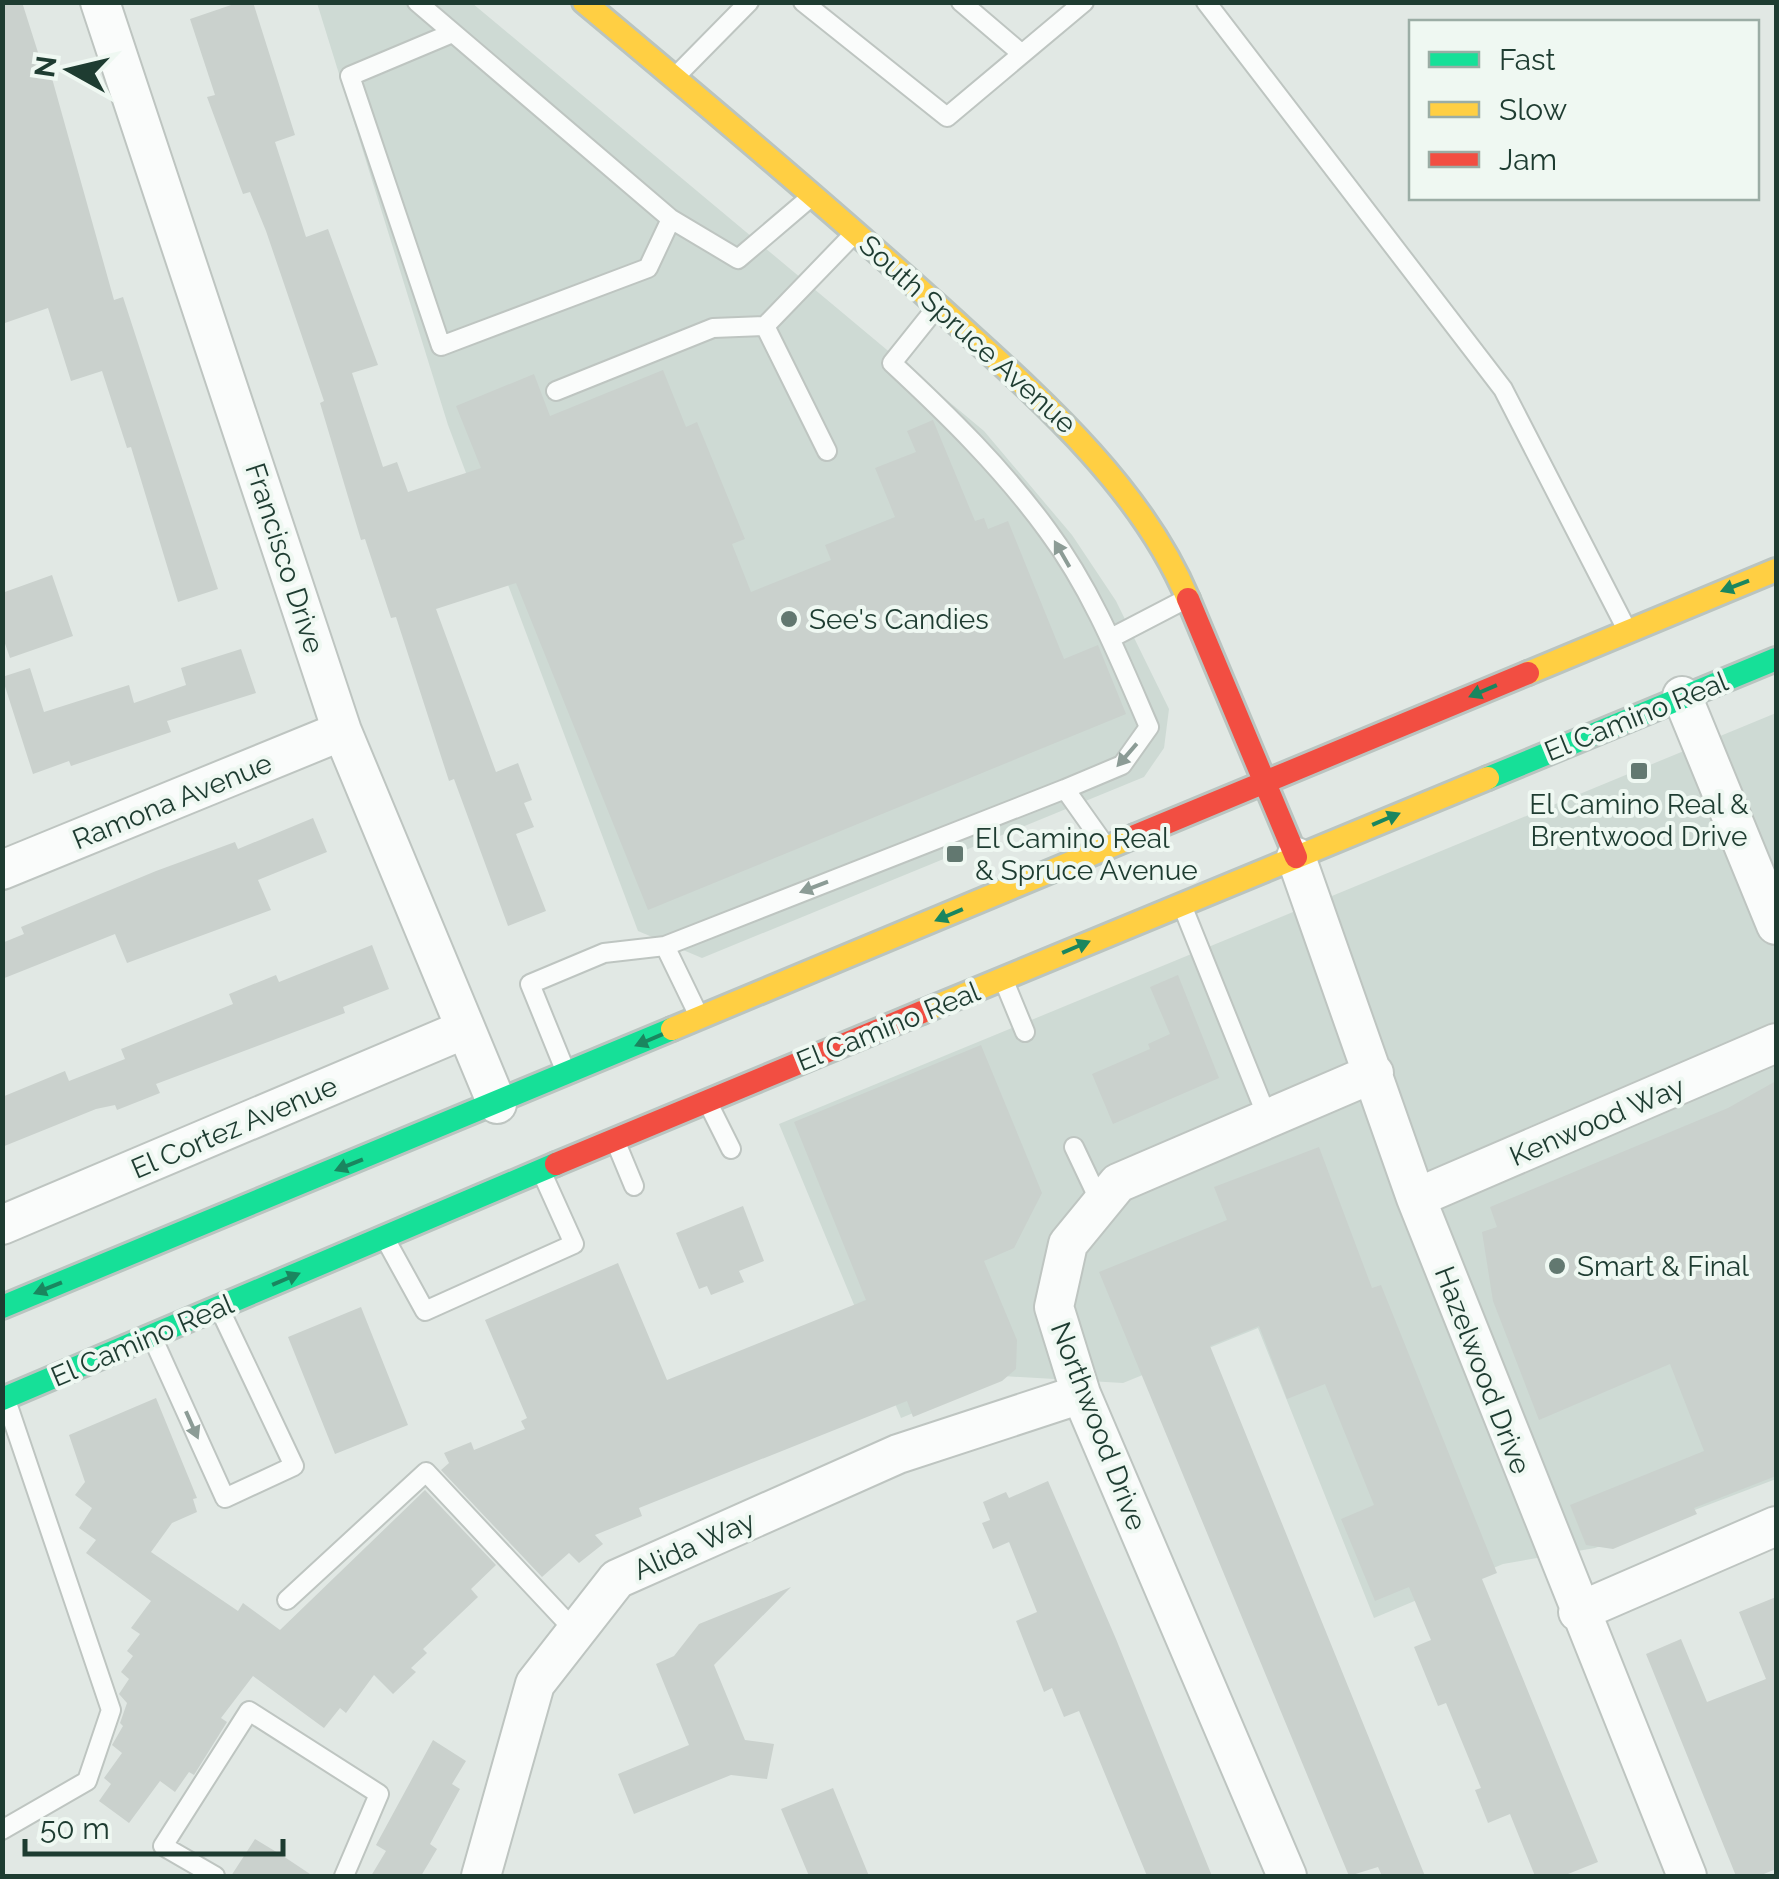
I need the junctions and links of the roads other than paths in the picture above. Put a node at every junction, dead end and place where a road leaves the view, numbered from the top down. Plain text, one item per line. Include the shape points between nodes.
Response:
1 (100, 2) edge
2 (416, 2) edge
3 (584, 2) edge
4 (749, 2) edge
5 (803, 2) edge
6 (960, 2) edge
7 (1084, 2) edge
8 (1206, 2) edge
9 (450, 34) junction
10 (1022, 54) junction
11 (674, 78) junction
12 (814, 194) junction
13 (671, 219) junction
14 (856, 232) junction
15 (938, 306) junction
16 (765, 326) junction
17 (556, 391) dead end
18 (827, 451) dead end
19 (1776, 570) edge
20 (1188, 598) junction
21 (1628, 633) junction
22 (1111, 638) junction
23 (1776, 659) edge
24 (1682, 696) junction
25 (342, 731) junction
26 (1265, 782) junction
27 (1065, 788) junction
28 (1107, 848) junction
29 (1296, 857) junction
30 (2, 870) edge
31 (1182, 904) junction
32 (1774, 913) edge
33 (665, 946) junction
34 (1003, 978) junction
35 (700, 1019) junction
36 (466, 1029) junction
37 (1025, 1032) dead end
38 (1776, 1043) edge
39 (1374, 1073) junction
40 (567, 1075) junction
41 (707, 1100) junction
42 (497, 1104) junction
43 (1268, 1119) junction
44 (615, 1139) junction
45 (1074, 1147) dead end
46 (731, 1149) dead end
47 (541, 1170) junction
48 (634, 1186) dead end
49 (1416, 1198) junction
50 (1101, 1204) junction
51 (2, 1225) edge
52 (384, 1238) junction
53 (2, 1307) edge
54 (219, 1307) junction
55 (152, 1336) junction
56 (1081, 1394) junction
57 (4, 1399) edge
58 (1776, 1526) edge
59 (287, 1600) dead end
60 (1578, 1612) junction
61 (576, 1632) junction
62 (2, 1830) edge
63 (215, 1876) edge
64 (344, 1876) edge
65 (481, 1876) edge
66 (1287, 1876) edge
67 (1686, 1876) edge

1 - 25 street, Francisco Drive
2 - 9 lane
3 - 11 main road, South Spruce Avenue
4 - 11 lane
5 - 10 lane via 947,117
6 - 10 lane
7 - 10 lane
8 - 21 lane via 1503,389
9 - 13 lane
9 - 13 lane via 350,76 441,346 648,268
11 - 12 main road, South Spruce Avenue
12 - 13 lane via 738,260
12 - 14 main road, South Spruce Avenue
14 - 15 main road, South Spruce Avenue
14 - 16 lane
15 - 20 main road, South Spruce Avenue via 1078,434 1175,566
22 -> 15 lane via 1050,532 966,432 892,363
16 - 17 lane via 713,328
16 - 18 lane
19 -> 21 main road
20 - 22 lane
20 - 26 main road, South Spruce Avenue
21 -> 26 main road
22 -> 27 lane via 1149,727 1122,765
23 - 24 main road, El Camino Real
29 -> 24 main road, El Camino Real
24 - 32 street
25 - 30 street, Ramona Avenue
25 - 36 street, Francisco Drive
26 - 28 main road
26 - 29 main road, South Spruce Avenue
27 - 28 lane
27 -> 33 lane
28 -> 35 main road
29 - 31 main road, El Camino Real
29 - 39 street, Hazelwood Drive
34 -> 31 main road, El Camino Real
31 - 43 lane
33 - 35 lane
33 - 40 lane via 604,953 530,984
34 - 37 lane
34 - 41 main road, El Camino Real
35 -> 40 main road
36 - 42 street, Francisco Drive
36 - 51 street, El Cortez Avenue
38 - 49 street, Kenwood Way
39 - 43 street, Northwood Drive
39 - 49 street, Hazelwood Drive
40 - 42 main road
41 - 44 main road, El Camino Real
41 - 46 lane
42 -> 53 main road
43 - 50 street, Northwood Drive via 1118,1184
44 - 47 main road, El Camino Real
44 - 48 lane
45 - 50 lane
47 - 52 main road, El Camino Real
47 - 52 lane via 574,1244 425,1311
49 - 60 street, Hazelwood Drive
50 - 56 street, Northwood Drive via 1068,1244 1054,1307
54 -> 52 main road, El Camino Real
54 - 55 main road, El Camino Real
55 -> 54 lane via 226,1498 294,1466
55 - 57 main road, El Camino Real
56 - 61 street, Alida Way via 898,1454 617,1579
56 - 66 street, Northwood Drive
57 - 62 lane via 111,1710 87,1781
58 - 60 street
59 - 61 lane via 426,1472
60 - 67 street, Hazelwood Drive
61 - 65 street, Alida Way via 536,1684
63 - 64 lane via 163,1846 249,1711 378,1794

